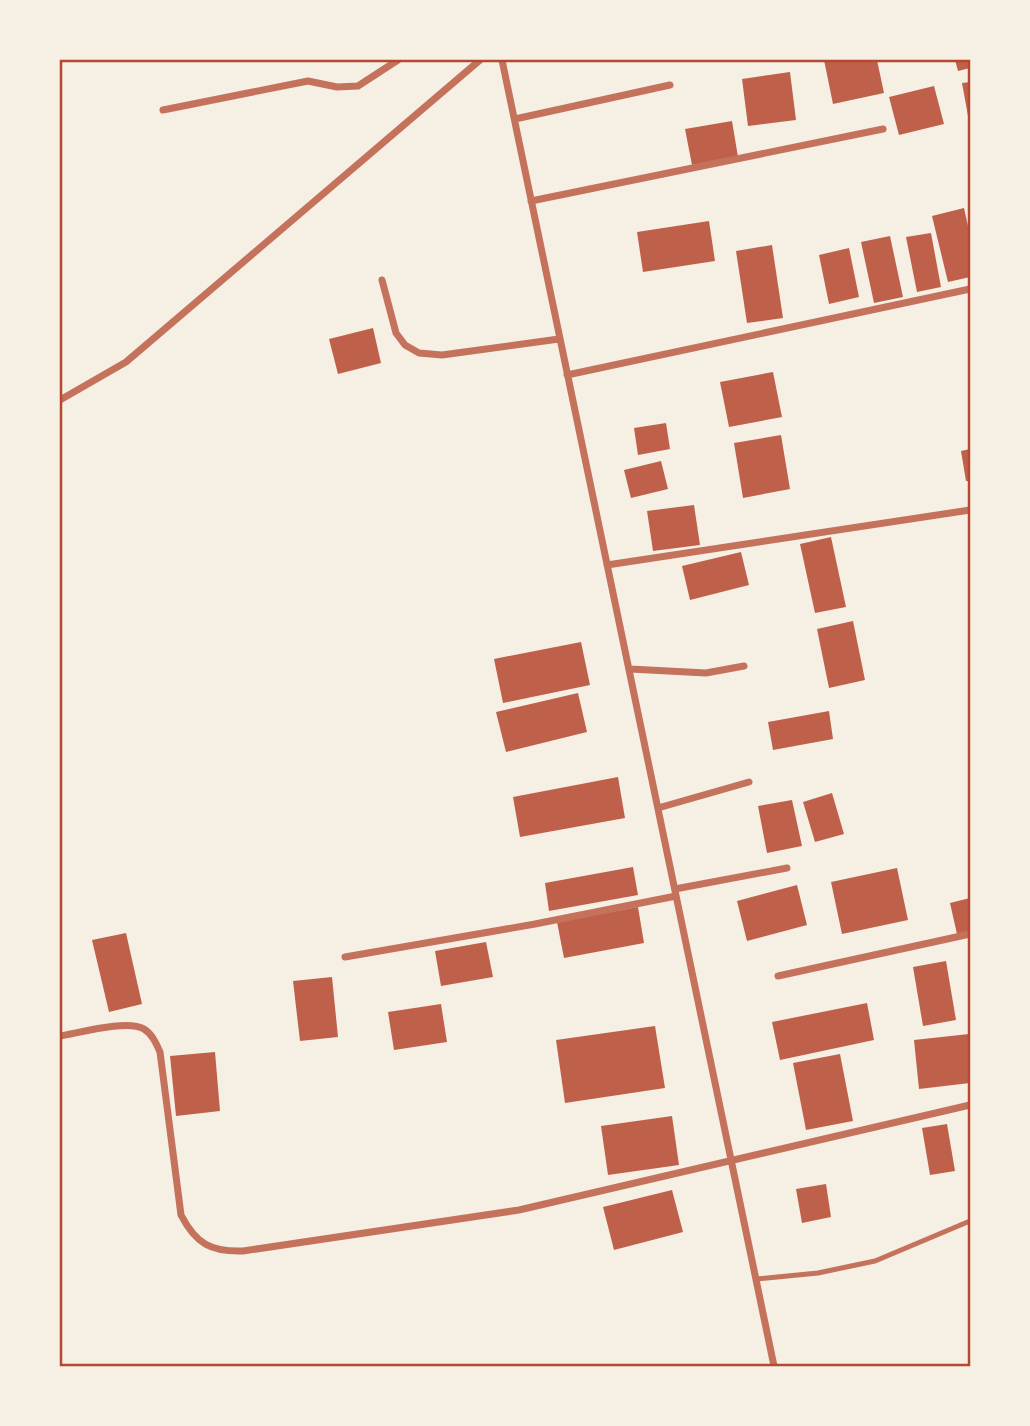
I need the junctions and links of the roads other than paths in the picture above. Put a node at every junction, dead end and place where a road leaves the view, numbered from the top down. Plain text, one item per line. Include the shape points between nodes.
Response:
1 (398, 60) edge
2 (480, 60) edge
3 (502, 60) edge
4 (670, 85) dead end
5 (163, 110) dead end
6 (515, 119) junction
7 (884, 129) dead end
8 (531, 201) junction
9 (382, 279) dead end
10 (971, 289) edge
11 (559, 339) junction
12 (567, 375) junction
13 (60, 400) edge
14 (971, 510) edge
15 (607, 565) junction
16 (744, 666) dead end
17 (630, 669) junction
18 (749, 782) dead end
19 (657, 808) junction
20 (787, 868) dead end
21 (675, 892) junction
22 (971, 934) edge
23 (345, 957) dead end
24 (778, 976) dead end
25 (60, 1036) edge
26 (971, 1105) edge
27 (731, 1159) junction
28 (971, 1221) edge
29 (757, 1279) junction
30 (775, 1367) edge

1 - 5 street via 358,86 307,81
2 - 13 street via 126,362
3 - 6 street
4 - 6 street
6 - 8 street
7 - 8 street
8 - 11 street
9 - 11 street via 396,333 419,353 442,355
10 - 12 street
11 - 12 street
12 - 15 street
14 - 15 street
15 - 17 street
16 - 17 street via 706,673
17 - 19 street
18 - 19 street
19 - 21 street
20 - 21 street
21 - 23 street via 534,924
21 - 27 street
22 - 24 street
25 - 27 street via 128,1026 142,1027 152,1037 160,1052 181,1215 203,1242 220,1251 484,1217
26 - 27 street
27 - 29 street
28 - 29 lane via 875,1261
29 - 30 street

